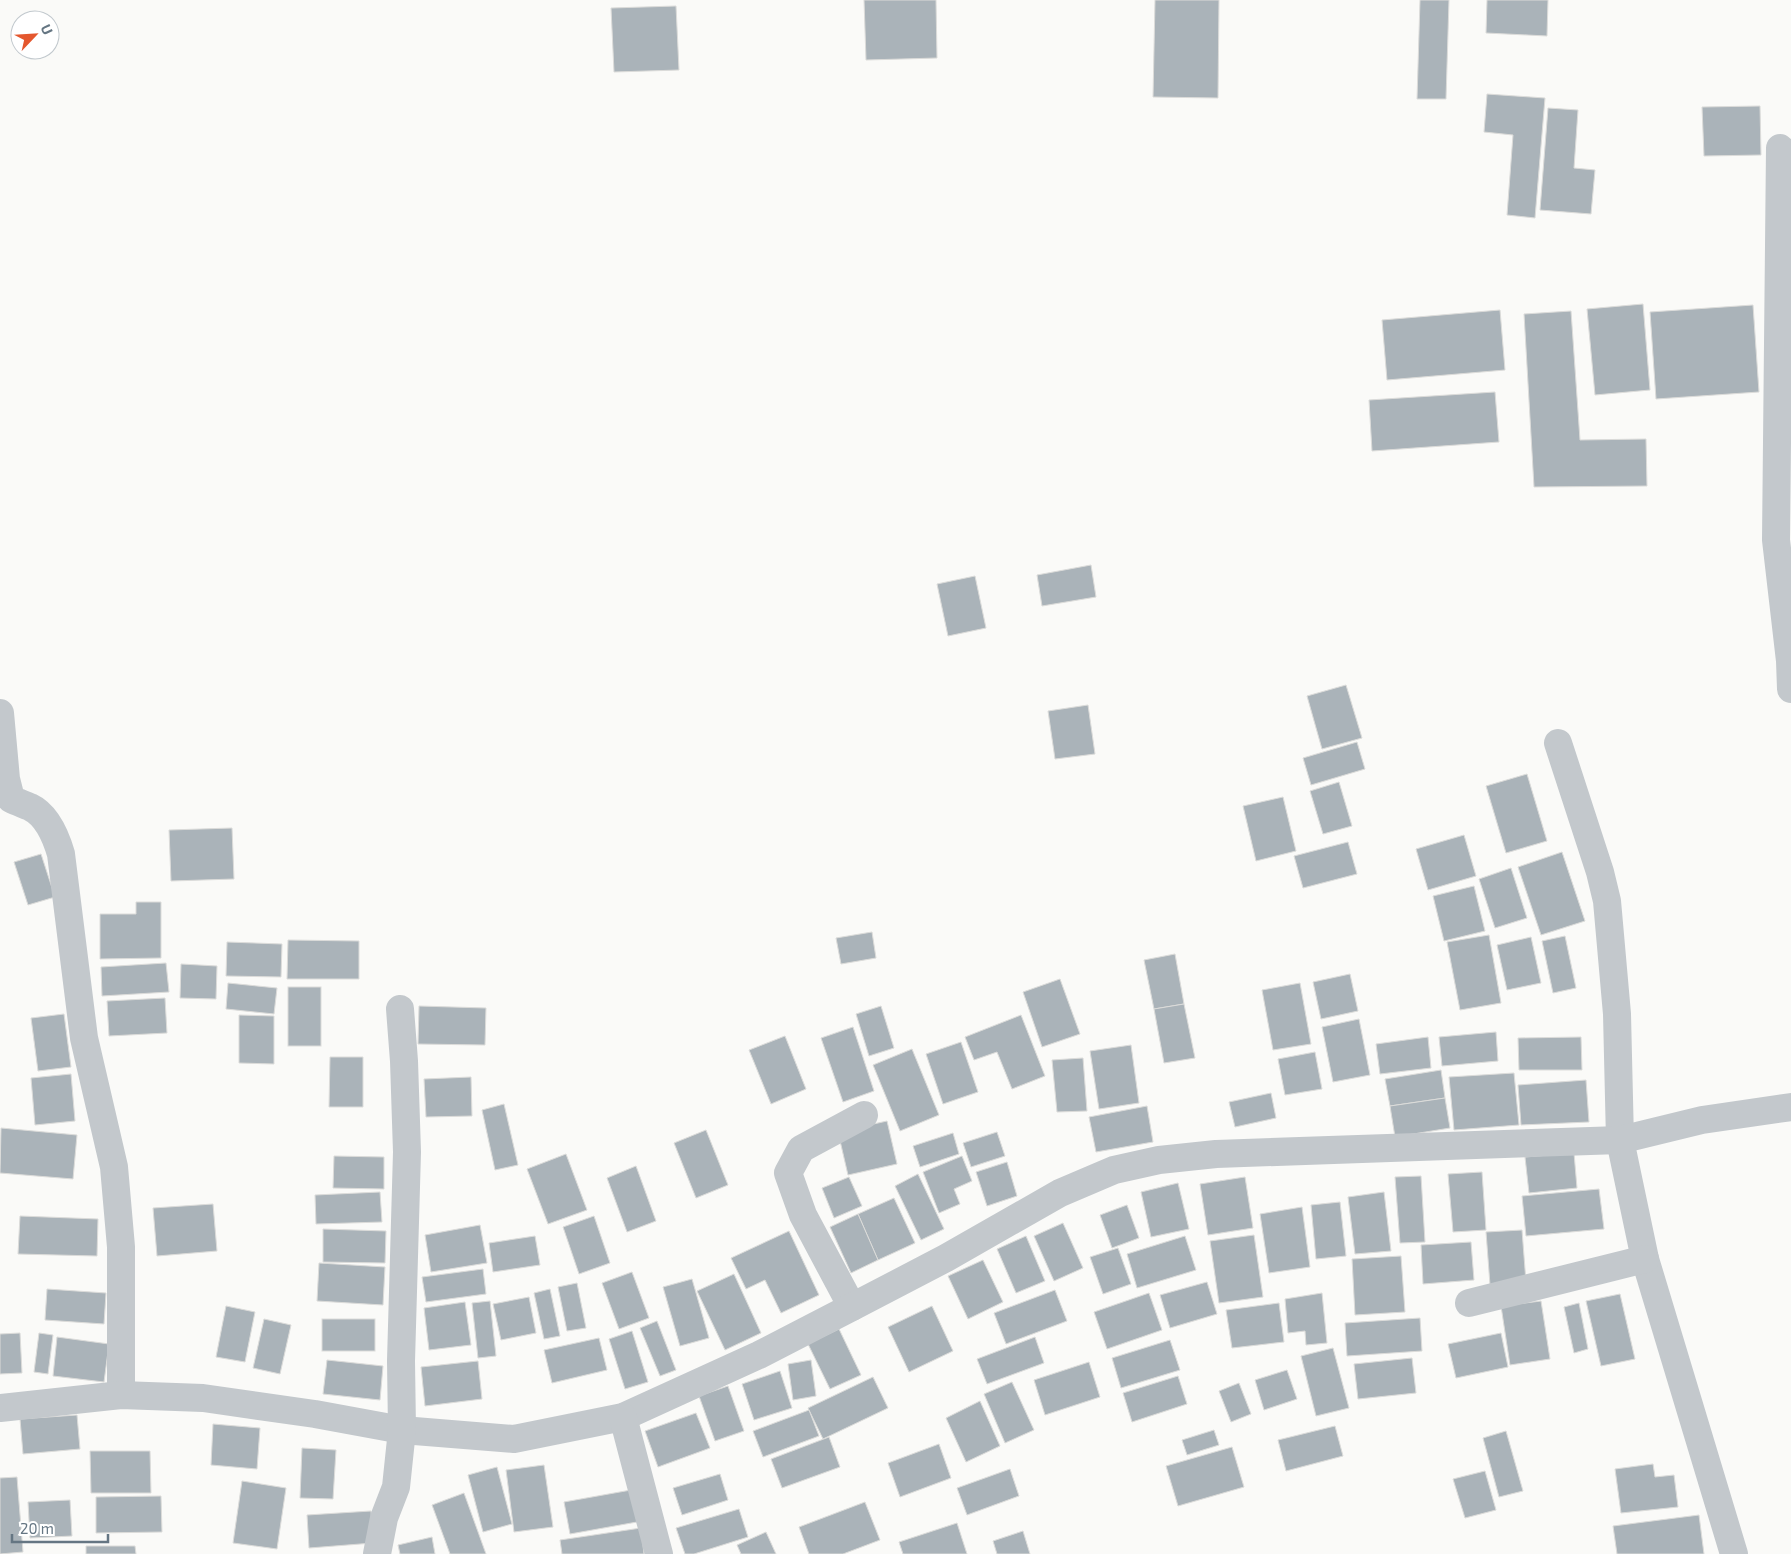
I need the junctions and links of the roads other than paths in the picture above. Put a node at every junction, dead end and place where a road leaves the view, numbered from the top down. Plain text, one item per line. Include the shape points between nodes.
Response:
1 (1780, 148) dead end
2 (1791, 689) edge
3 (0, 712) edge
4 (1558, 743) dead end
5 (400, 1009) dead end
6 (1791, 1107) edge
7 (864, 1115) dead end
8 (1620, 1140) junction
9 (1645, 1259) junction
10 (1469, 1302) dead end
11 (852, 1307) junction
12 (121, 1395) junction
13 (0, 1408) edge
14 (624, 1417) junction
15 (402, 1430) junction
16 (377, 1554) edge
17 (659, 1554) edge
18 (1734, 1554) edge

1 - 2 street via 1776,540
3 - 12 street via 11,799 40,814 52,830 61,854 84,1038 114,1167 121,1247
4 - 8 street via 1600,872 1606,902 1617,1014
5 - 15 street via 407,1152
6 - 8 street via 1702,1120
7 - 11 street via 801,1149 788,1173 803,1215
8 - 9 street
8 - 11 street via 1216,1154 1159,1160 1114,1170 1060,1193
9 - 10 street
9 - 18 street
11 - 14 street
12 - 13 street
12 - 15 street via 203,1398
14 - 15 street via 514,1439
14 - 17 street
15 - 16 street via 396,1487 384,1518

